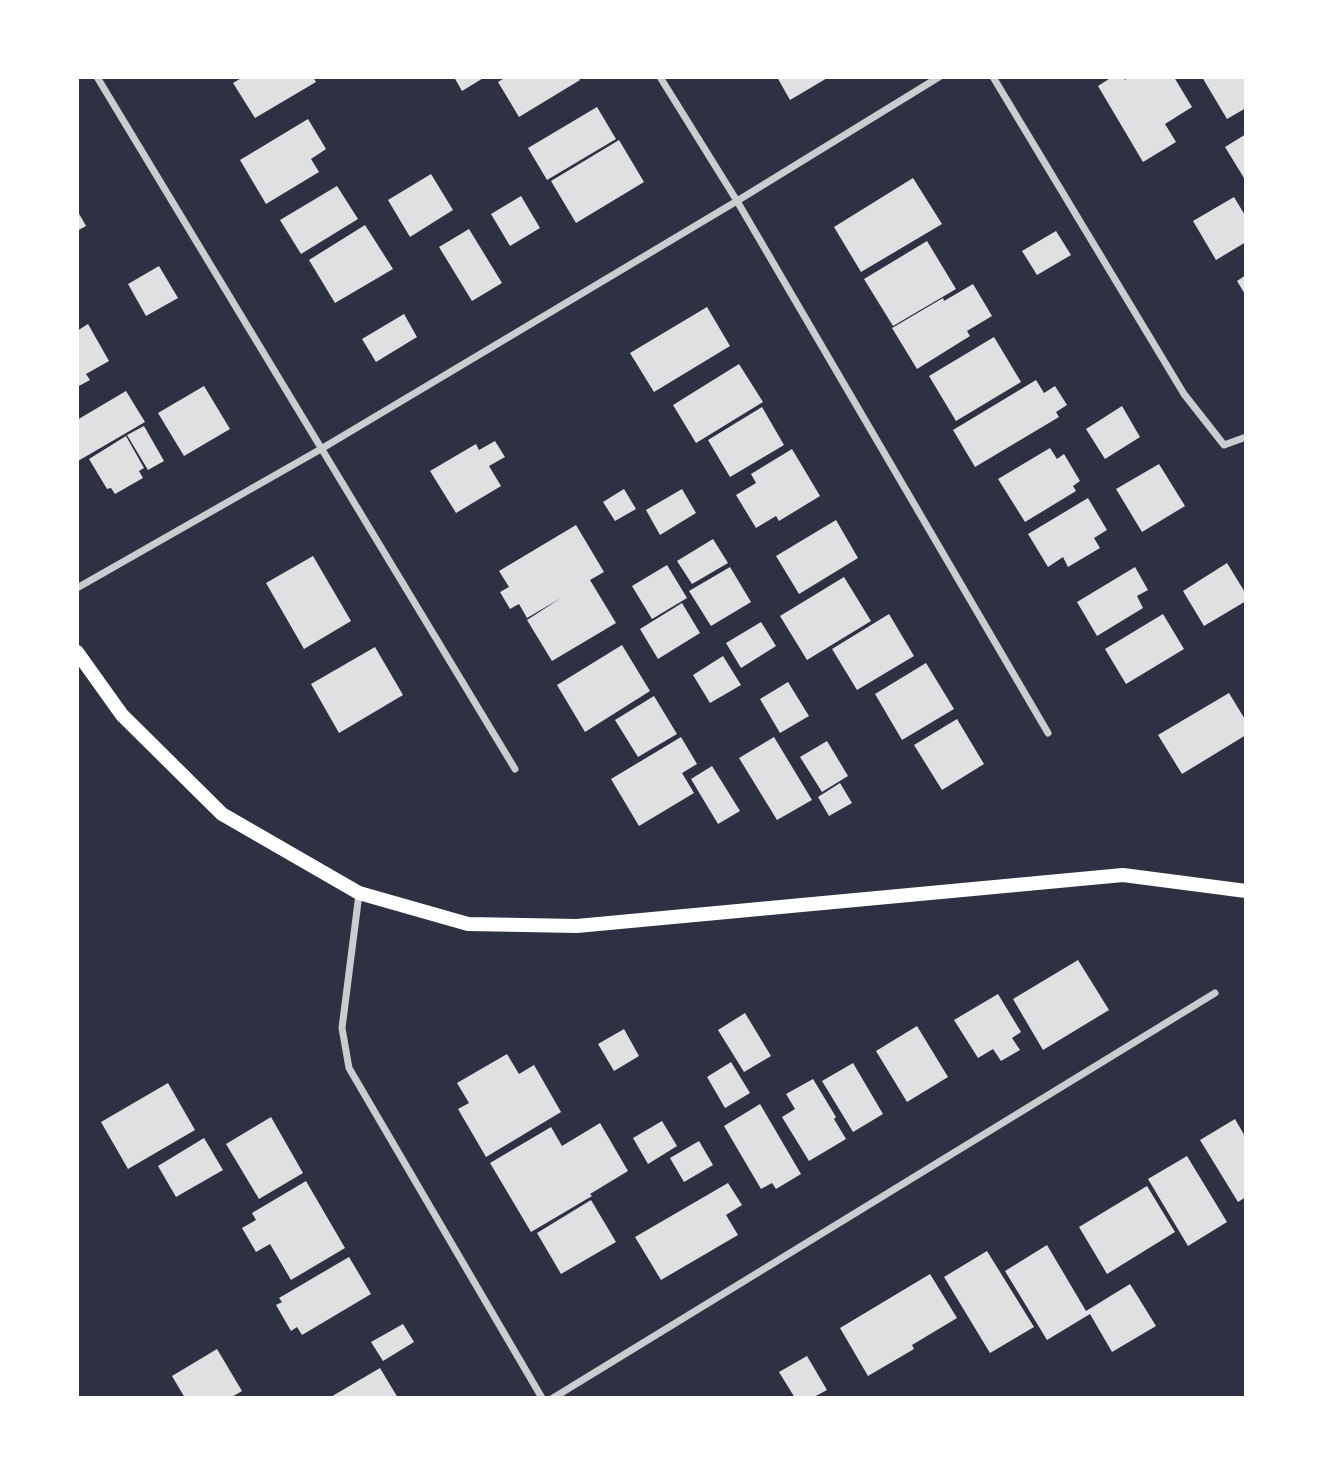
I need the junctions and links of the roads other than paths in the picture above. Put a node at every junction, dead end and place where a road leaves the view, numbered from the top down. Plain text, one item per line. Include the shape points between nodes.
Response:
1 (97, 77) edge
2 (660, 77) edge
3 (939, 77) edge
4 (993, 77) edge
5 (737, 201) junction
6 (1246, 437) edge
7 (321, 449) junction
8 (77, 588) edge
9 (77, 652) edge
10 (1048, 733) dead end
11 (515, 769) dead end
12 (1246, 891) edge
13 (359, 893) junction
14 (1215, 993) dead end
15 (542, 1398) edge
16 (553, 1398) edge

1 - 7 street
2 - 5 street
3 - 5 street
4 - 6 street via 1184,394 1224,445
5 - 7 street
5 - 10 street
7 - 8 street
7 - 11 street
9 - 13 main road via 122,715 222,814
12 - 13 main road via 1123,875 577,926 468,924
13 - 15 street via 342,1028 349,1068
14 - 16 street

